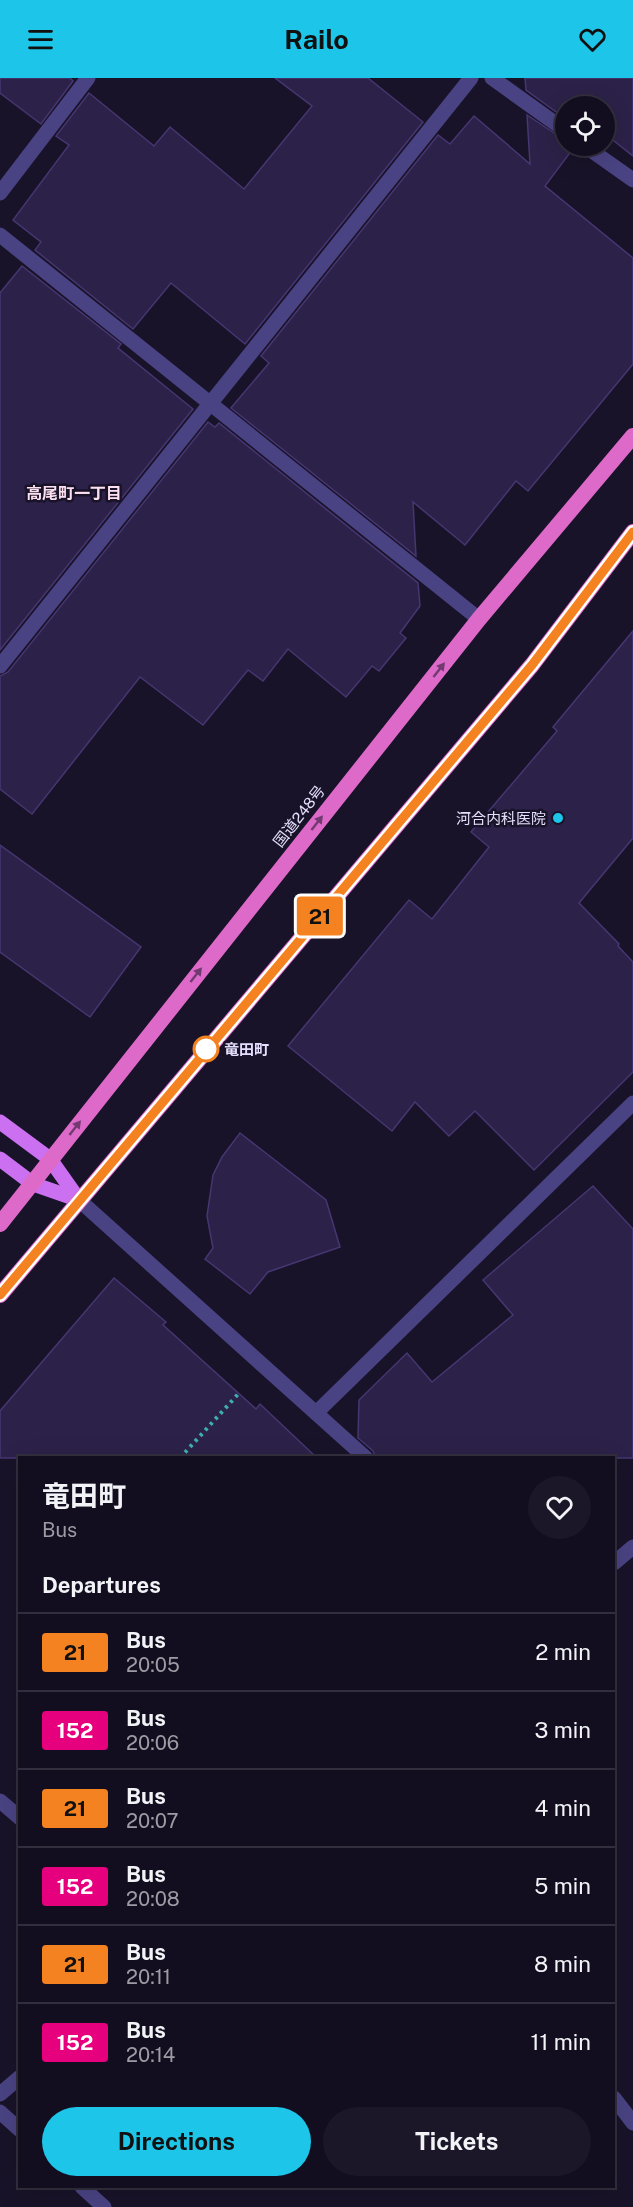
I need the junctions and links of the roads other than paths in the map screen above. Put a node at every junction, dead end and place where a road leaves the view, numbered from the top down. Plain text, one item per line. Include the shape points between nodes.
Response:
1 (88, 78) edge
2 (471, 78) edge
3 (492, 78) edge
4 (555, 123) edge
5 (599, 156) edge
6 (633, 180) edge
7 (0, 193) edge
8 (0, 235) edge
9 (210, 404) junction
10 (633, 436) edge
11 (633, 532) edge
12 (479, 619) junction
13 (0, 666) edge
14 (633, 1103) edge
15 (0, 1122) edge
16 (0, 1159) edge
17 (50, 1159) junction
18 (33, 1184) junction
19 (79, 1200) junction
20 (0, 1224) edge
21 (0, 1295) edge
22 (316, 1413) junction
23 (364, 1456) edge
24 (633, 1547) edge
25 (615, 1562) edge
26 (0, 1801) edge
27 (18, 1816) edge
28 (18, 2079) edge
29 (0, 2094) edge
30 (615, 2099) edge
31 (0, 2112) edge
32 (633, 2123) edge
33 (18, 2128) edge
34 (83, 2188) edge
35 (104, 2207) edge

1 - 7 street
2 - 9 street
3 - 4 street
5 - 6 street
8 - 9 street
9 - 12 street
9 - 13 street
10 - 12 highway, 国道248号
11 - 19 highway via 532,665
17 -> 12 highway, 国道248号
14 - 22 street
15 - 17 main road
16 - 18 main road
17 - 18 highway, 国道248号
17 - 19 main road
18 - 19 main road
18 - 20 highway, 国道248号
19 - 21 highway
19 - 22 street
22 - 23 street
24 - 25 street
26 - 27 street
28 - 29 street
30 - 32 street
31 - 33 street
34 - 35 street

